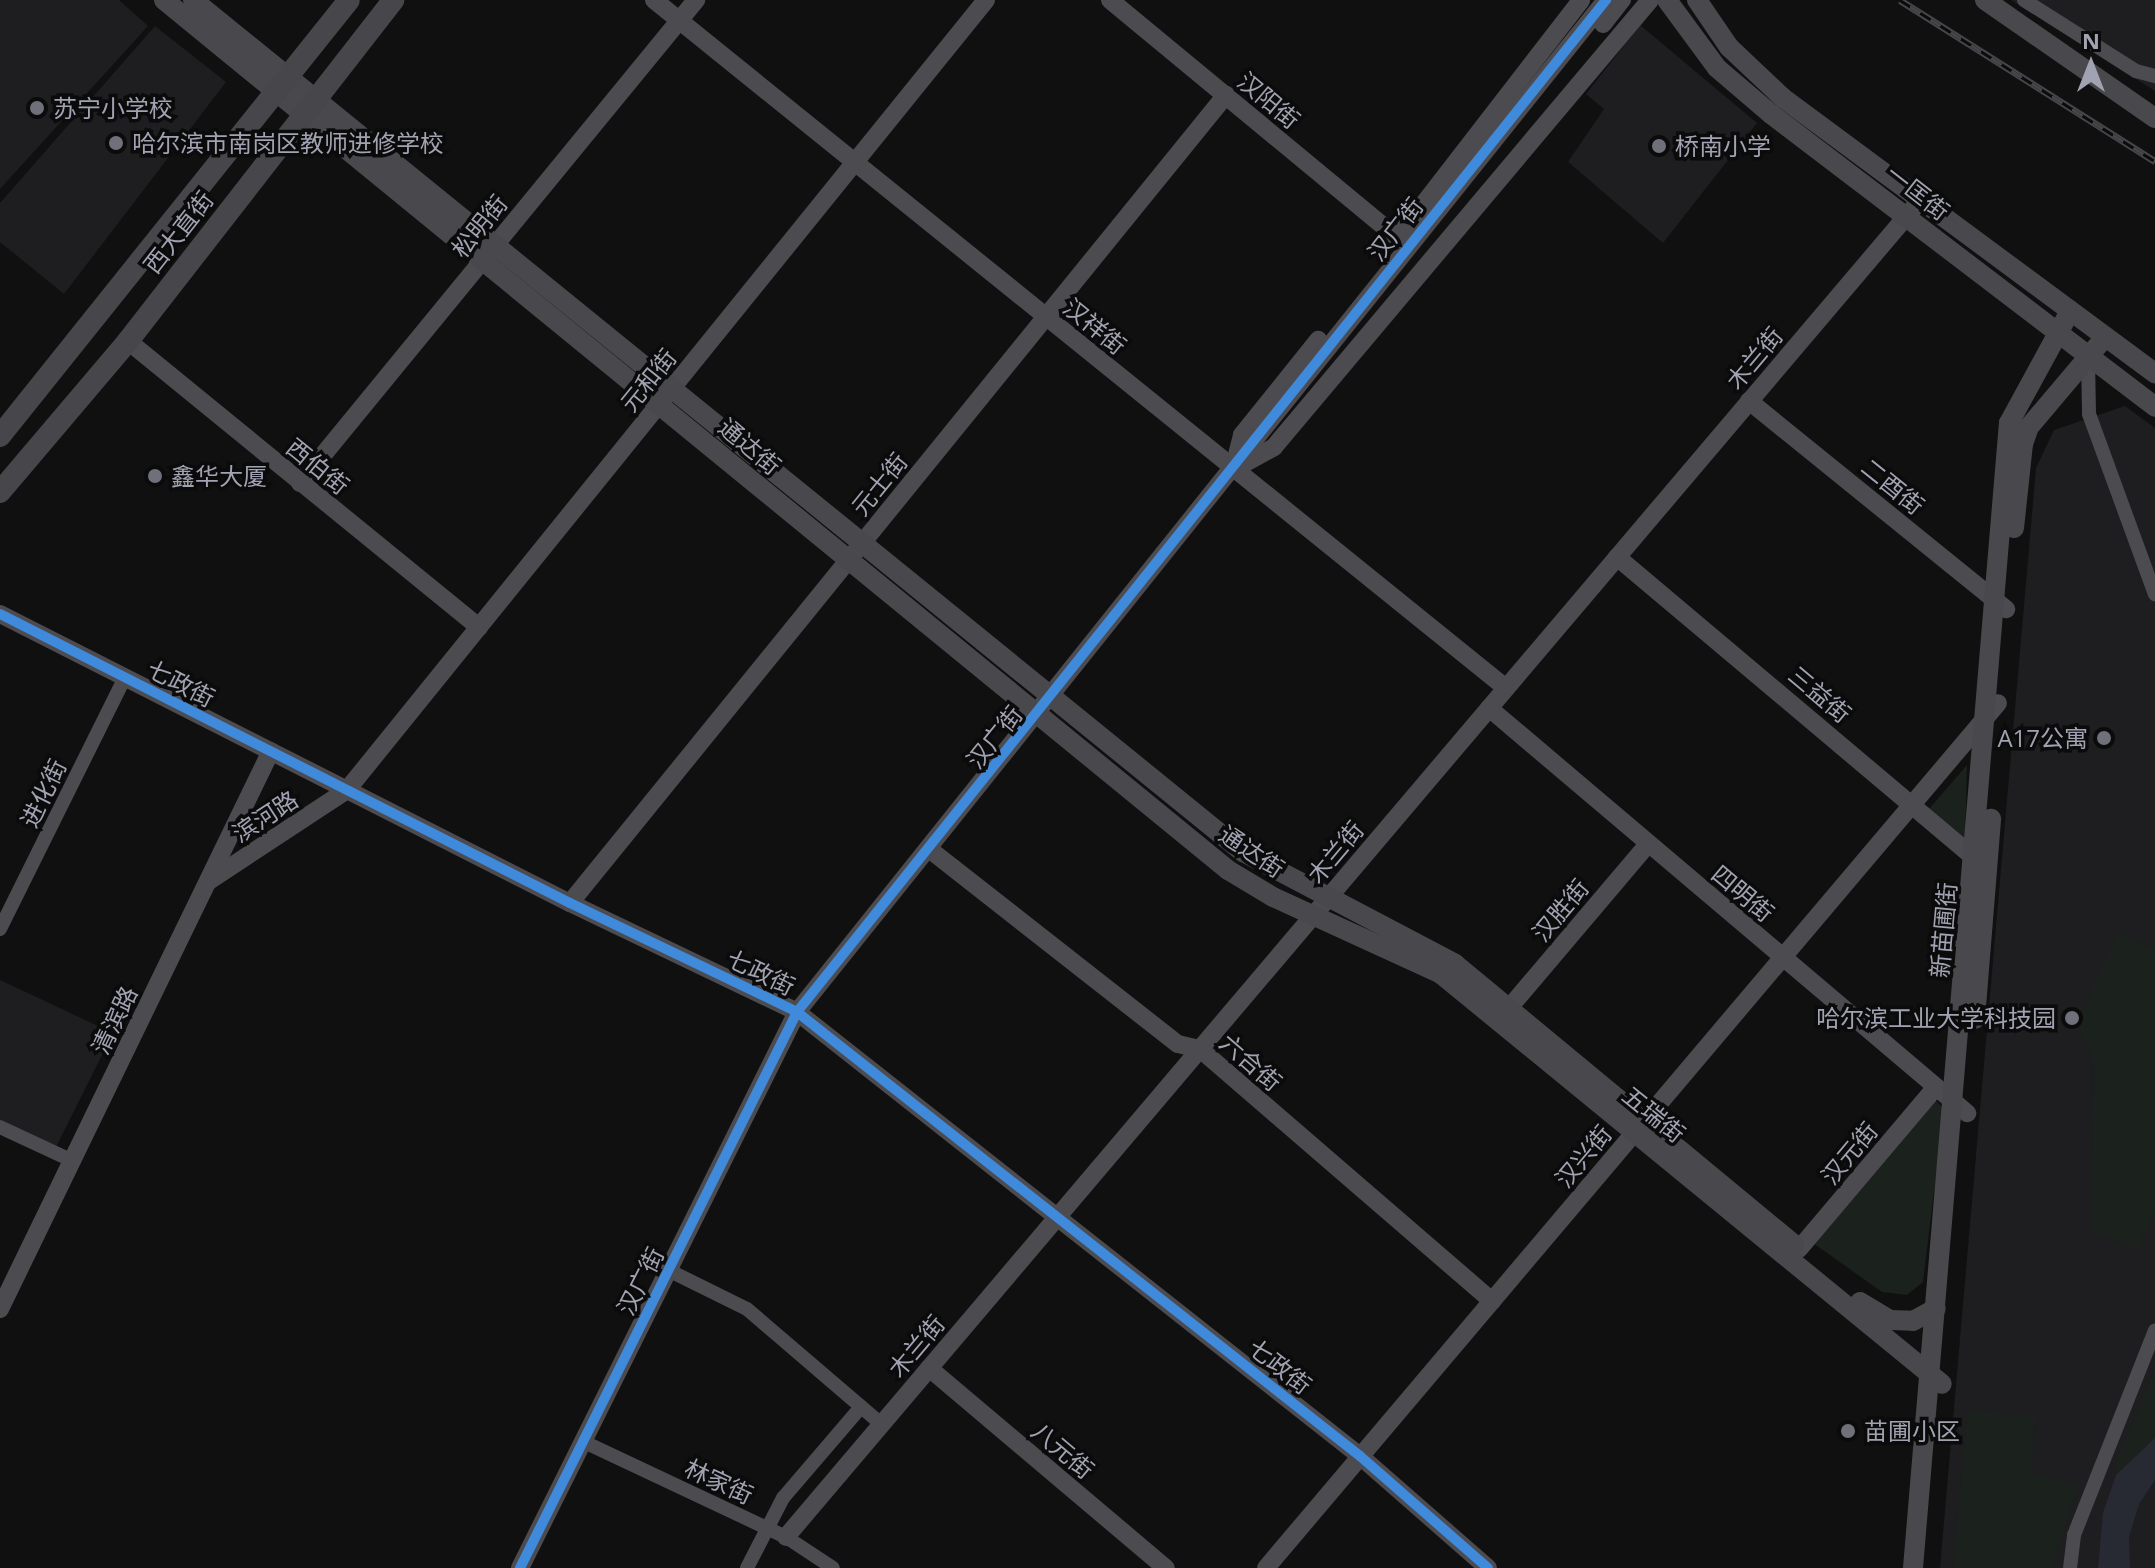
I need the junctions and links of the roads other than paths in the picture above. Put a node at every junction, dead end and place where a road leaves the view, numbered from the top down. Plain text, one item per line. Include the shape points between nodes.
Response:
1 (164, 0) edge
2 (193, 0) edge
3 (349, 0) edge
4 (393, 0) edge
5 (654, 0) edge
6 (696, 0) edge
7 (986, 0) edge
8 (1110, 0) edge
9 (1581, 0) edge
10 (1606, 0) edge
11 (1622, 0) edge
12 (1650, 0) edge
13 (1667, 0) edge
14 (1697, 0) edge
15 (1985, 0) edge
16 (2024, 0) edge
17 (679, 20) junction
18 (2155, 76) edge
19 (280, 85) junction
20 (1226, 95) junction
21 (307, 108) junction
22 (2155, 118) edge
23 (855, 162) junction
24 (1921, 199) junction
25 (1907, 215) junction
26 (1398, 238) junction
27 (495, 245) junction
28 (481, 261) junction
29 (2070, 311) junction
30 (1046, 317) junction
31 (2055, 334) junction
32 (2105, 337) junction
33 (128, 341) junction
34 (2088, 360) junction
35 (2155, 373) edge
36 (666, 396) junction
37 (1749, 401) junction
38 (2155, 407) edge
39 (0, 436) edge
40 (1234, 469) junction
41 (300, 483) junction
42 (0, 492) edge
43 (863, 543) junction
44 (1617, 557) junction
45 (848, 561) junction
46 (2154, 588) edge
47 (2001, 604) junction
48 (0, 614) edge
49 (479, 627) junction
50 (125, 677) junction
51 (1506, 688) junction
52 (1053, 696) junction
53 (1489, 708) junction
54 (1991, 710) junction
55 (1037, 716) junction
56 (271, 751) junction
57 (347, 790) junction
58 (1914, 802) junction
59 (1648, 844) junction
60 (929, 849) junction
61 (1982, 864) junction
62 (209, 881) junction
63 (1329, 896) junction
64 (570, 903) junction
65 (1313, 915) junction
66 (0, 929) edge
67 (1782, 958) junction
68 (1509, 1008) junction
69 (797, 1012) junction
70 (1200, 1049) junction
71 (1935, 1088) junction
72 (1961, 1109) junction
73 (1641, 1125) junction
74 (0, 1127) edge
75 (73, 1161) junction
76 (1058, 1216) junction
77 (1799, 1249) junction
78 (668, 1270) junction
79 (1492, 1301) junction
80 (1936, 1308) junction
81 (0, 1309) edge
82 (2155, 1330) edge
83 (929, 1368) junction
84 (1936, 1379) junction
85 (861, 1407) junction
86 (881, 1424) junction
87 (582, 1441) junction
88 (1360, 1456) junction
89 (766, 1527) junction
90 (786, 1537) junction
91 (520, 1568) edge
92 (747, 1568) edge
93 (833, 1568) edge
94 (1166, 1568) edge
95 (1266, 1568) edge
96 (1488, 1568) edge
97 (1913, 1568) edge
98 (1923, 1568) edge
99 (2070, 1568) edge

1 - 19 main road, 通达街
2 - 19 main road, 通达街
3 - 19 main road, 西大直街
4 - 21 main road, 西大直街
5 - 17 street, 汉祥街
6 - 17 street, 松明街
7 - 23 street, 元和街
8 - 20 street, 汉阳街
9 - 26 street, 汉广街
10 - 40 street, 汉广街
11 - 40 street, 汉广街 via 1303,395
12 - 40 street, 汉广街 via 1274,447
13 - 25 main road, 一匡街 via 1717,68
14 - 24 main road, 一匡街 via 1729,47 1783,98
15 - 22 main road
16 - 18 street via 2136,71
17 - 23 street, 汉祥街
17 - 27 street, 松明街
19 - 21 main road, 通达街
19 - 39 main road, 西大直街
20 - 26 street, 汉阳街
20 - 30 street, 元士街
21 - 27 main road, 通达街
21 - 28 main road, 通达街
21 - 33 main road, 西大直街
23 - 30 street, 汉祥街
23 - 36 street, 元和街
24 - 25 street, 木兰街
24 - 29 main road, 一匡街
25 - 31 main road, 一匡街
25 - 37 street, 木兰街
26 - 40 street, 汉广街 via 1242,435
27 - 28 street, 松明街
27 - 36 main road, 通达街
28 - 36 main road, 通达街
28 - 41 street, 松明街
29 - 31 main road, 新苗圃街
29 - 32 main road, 一匡街
30 - 40 street, 汉祥街
30 - 43 street, 元士街
31 - 34 main road, 一匡街
31 - 47 main road, 新苗圃街 via 2009,423
32 - 34 main road, 新苗圃街
32 - 35 main road, 一匡街
33 - 41 street, 西伯街
33 - 42 main road, 西大直街
34 - 38 main road, 一匡街
34 - 46 street via 2089,414
34 - 47 main road, 新苗圃街 via 2042,407 2023,444
36 - 43 main road, 通达街
36 - 45 main road, 通达街
36 - 49 street, 元和街
37 - 44 street, 木兰街
37 - 47 street, 二酉街
40 - 51 street, 汉祥街
40 - 52 street, 汉广街
41 - 49 street, 西伯街
43 - 45 street, 元士街
43 - 52 main road, 通达街
44 - 51 street, 木兰街
44 - 58 street, 三益街
45 - 55 main road, 通达街
45 - 64 street, 元士街
47 - 54 main road, 新苗圃街
48 - 50 street, 七政街
49 - 57 street, 元和街
50 - 56 street, 七政街
50 - 66 street, 进化街
51 - 53 street, 木兰街
52 - 55 street, 汉广街
52 - 63 main road, 通达街 via 1243,852 1290,881
53 - 59 street, 四明街
53 - 63 street, 木兰街
54 - 58 street, 汉兴街
54 - 61 main road, 新苗圃街
55 - 60 street, 汉广街
55 - 65 main road, 通达街 via 1228,870
56 - 57 street, 七政街
56 - 62 street, 清滨路
57 - 62 street, 滨河路
57 - 64 street, 七政街
58 - 61 street, 三益街
58 - 67 street, 汉兴街
59 - 67 street, 四明街
59 - 68 street, 汉胜街
60 - 69 street, 汉广街
60 - 70 street, 六合街 via 1178,1044
61 - 72 main road, 新苗圃街
62 - 75 street, 清滨路
63 - 65 street, 木兰街
63 - 68 main road, 五瑞街 via 1435,951
64 - 69 street, 七政街
65 - 70 street, 木兰街
65 - 73 main road, 五瑞街 via 1441,974
67 - 71 street, 四明街
67 - 73 street, 汉兴街
68 - 73 main road, 五瑞街
69 - 76 street, 七政街
69 - 78 street, 汉广街
70 - 76 street, 木兰街
70 - 79 street, 六合街
71 - 72 street, 四明街
71 - 77 street, 汉元街
72 - 80 main road, 新苗圃街
72 - 84 main road, 新苗圃街
73 - 77 main road, 五瑞街
73 - 79 street, 汉兴街
73 - 84 main road, 五瑞街
74 - 75 street
75 - 81 street, 清滨路
76 - 83 street, 木兰街
76 - 88 street, 七政街
77 - 80 main road, 五瑞街 via 1871,1311 1890,1320 1913,1321
78 - 85 street via 747,1309
78 - 87 street, 汉广街
79 - 88 street, 汉兴街
80 - 84 main road, 新苗圃街
82 - 99 street via 2074,1535
83 - 86 street, 木兰街
83 - 94 street, 八元街
84 - 97 main road, 新苗圃街
84 - 98 main road, 新苗圃街
85 - 86 street
85 - 89 street via 783,1498
86 - 90 street, 木兰街
87 - 89 street, 林家街
87 - 91 street, 汉广街
88 - 95 street, 汉兴街
88 - 96 street, 七政街
89 - 90 street, 林家街
89 - 92 street
90 - 93 street, 林家街

